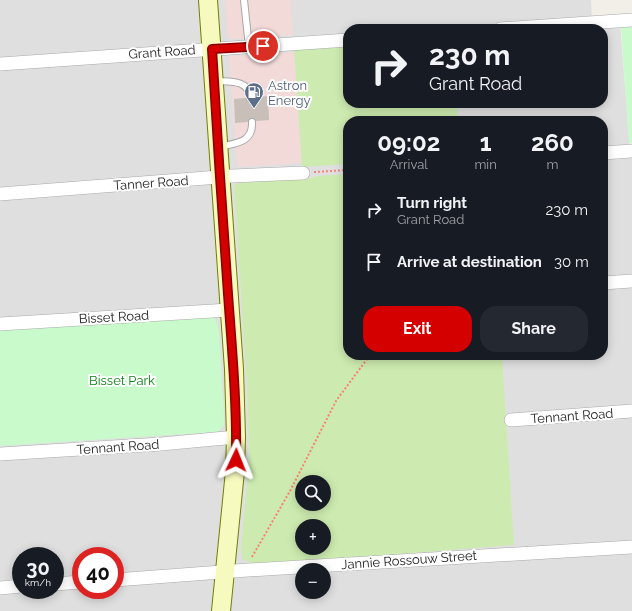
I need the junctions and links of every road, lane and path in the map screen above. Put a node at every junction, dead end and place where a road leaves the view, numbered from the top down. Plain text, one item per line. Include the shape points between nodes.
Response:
1 (208, 0) edge
2 (244, 0) edge
3 (632, 20) edge
4 (573, 24) edge
5 (343, 40) edge
6 (248, 47) junction
7 (212, 49) junction
8 (0, 64) edge
9 (214, 81) junction
10 (250, 98) dead end
11 (252, 122) dead end
12 (218, 148) junction
13 (632, 151) edge
14 (608, 153) edge
15 (343, 170) edge
16 (303, 173) joint
17 (220, 178) junction
18 (0, 194) edge
19 (632, 281) edge
20 (608, 283) edge
21 (229, 310) junction
22 (0, 324) edge
23 (366, 360) edge
24 (632, 411) edge
25 (511, 420) dead end
26 (236, 437) junction
27 (0, 454) edge
28 (632, 547) edge
29 (250, 561) dead end
30 (225, 573) junction
31 (124, 579) edge
32 (12, 587) edge
33 (0, 588) edge
34 (221, 611) edge

1 - 7 street
2 - 6 lane
3 - 4 street
5 - 6 street, Grant Road
6 - 7 street, Grant Road
7 - 8 street, Grant Road
7 - 9 street
9 - 10 lane via 243,84 249,89
9 - 12 street
11 - 12 lane via 252,130 246,139
12 - 17 street
13 - 14 street
15 - 16 path
16 - 17 street, Tanner Road
17 - 18 street, Tanner Road
17 - 21 street
19 - 20 street
21 - 22 street, Bisset Road
21 - 26 street
23 - 29 path via 336,401 290,491
24 - 25 street, Tennant Road
26 - 27 street, Tennant Road
26 - 30 street
28 - 30 street, Jannie Rossouw Street
30 - 31 street, Jannie Rossouw Street
30 - 34 street
32 - 33 street

